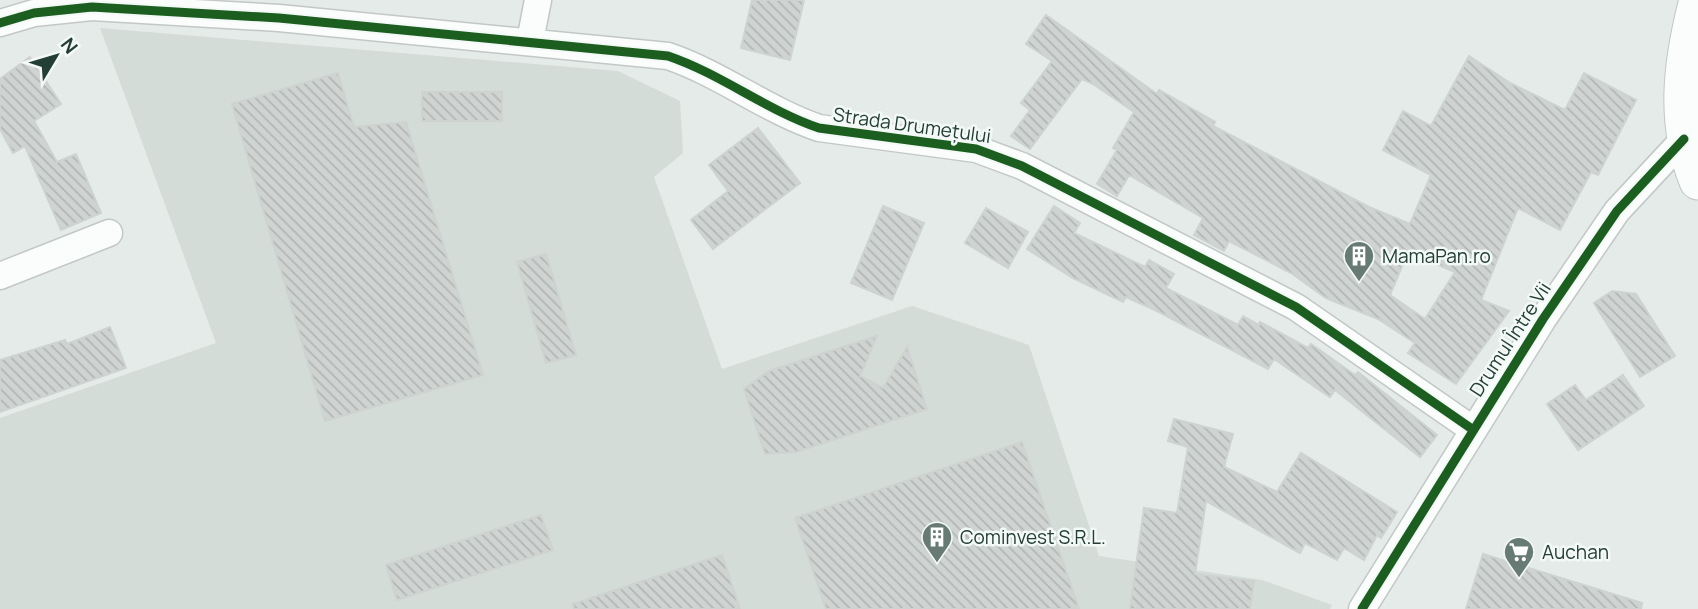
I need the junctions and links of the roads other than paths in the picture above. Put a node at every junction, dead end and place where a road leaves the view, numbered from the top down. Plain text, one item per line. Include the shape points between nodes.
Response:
1 (538, 0) edge
2 (1698, 0) edge
3 (281, 9) edge
4 (0, 23) edge
5 (530, 41) junction
6 (1684, 139) junction
7 (1698, 181) edge
8 (109, 233) dead end
9 (0, 276) edge
10 (1472, 429) junction
11 (1362, 609) edge

1 - 5 street
2 - 6 main road via 1683,72
3 - 4 street, Strada Drumețului via 75,7
3 - 5 street, Strada Drumețului
5 - 10 street, Strada Drumețului via 668,56 819,128 996,154 1296,307
6 - 7 main road
6 - 10 street, Drumul Între Vii via 1617,211
8 - 9 street
10 - 11 street, Drumul Între Vii

